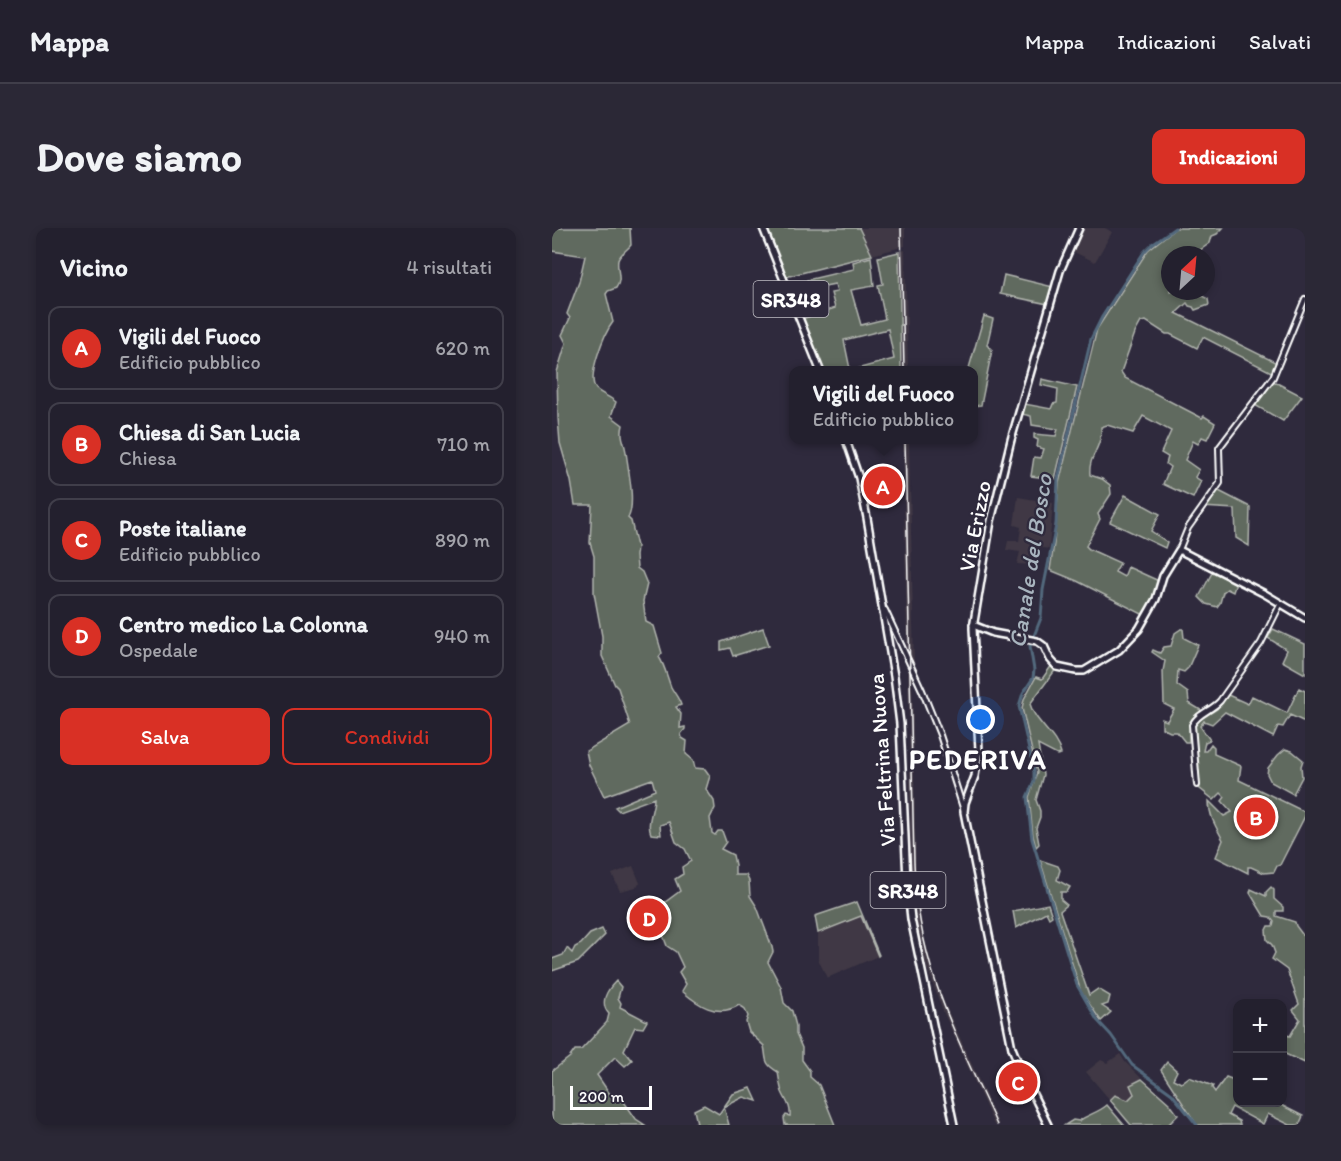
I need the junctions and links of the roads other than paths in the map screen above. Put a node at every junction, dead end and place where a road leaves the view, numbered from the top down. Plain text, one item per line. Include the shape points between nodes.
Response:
1 (763, 228) edge
2 (1079, 228) edge
3 (1305, 299) edge
4 (818, 366) edge
5 (847, 444) edge
6 (1179, 550) junction
7 (1281, 603) junction
8 (882, 606) junction
9 (1305, 618) edge
10 (973, 625) junction
11 (899, 641) junction
12 (889, 644) junction
13 (1197, 785) dead end
14 (971, 787) junction
15 (959, 791) junction
16 (964, 802) junction
17 (954, 1125) edge
18 (1048, 1125) edge

1 - 4 main road, SR348
2 - 10 main road, Via Erizzo via 1060,271 1001,477
3 - 6 street via 1273,377 1219,448 1220,483 1188,528
5 - 8 main road, SR348 via 866,510
6 - 7 main road
6 - 10 main road via 1139,629 1122,647 1079,671 1057,667 1042,644 1033,639 993,633
7 - 9 main road
7 - 13 street via 1262,643 1220,701 1192,725
8 - 11 street
8 - 12 main road, Via Feltrina Nuova / SR348
10 - 14 main road, Via Erizzo via 979,751
11 - 12 street
11 - 15 street via 940,735
12 - 17 main road, Via Feltrina Nuova / SR348 via 900,724 911,919
14 - 15 street via 968,793
14 - 16 main road, Via Erizzo
15 - 16 street
16 - 18 main road, Via Erizzo via 1012,1048

